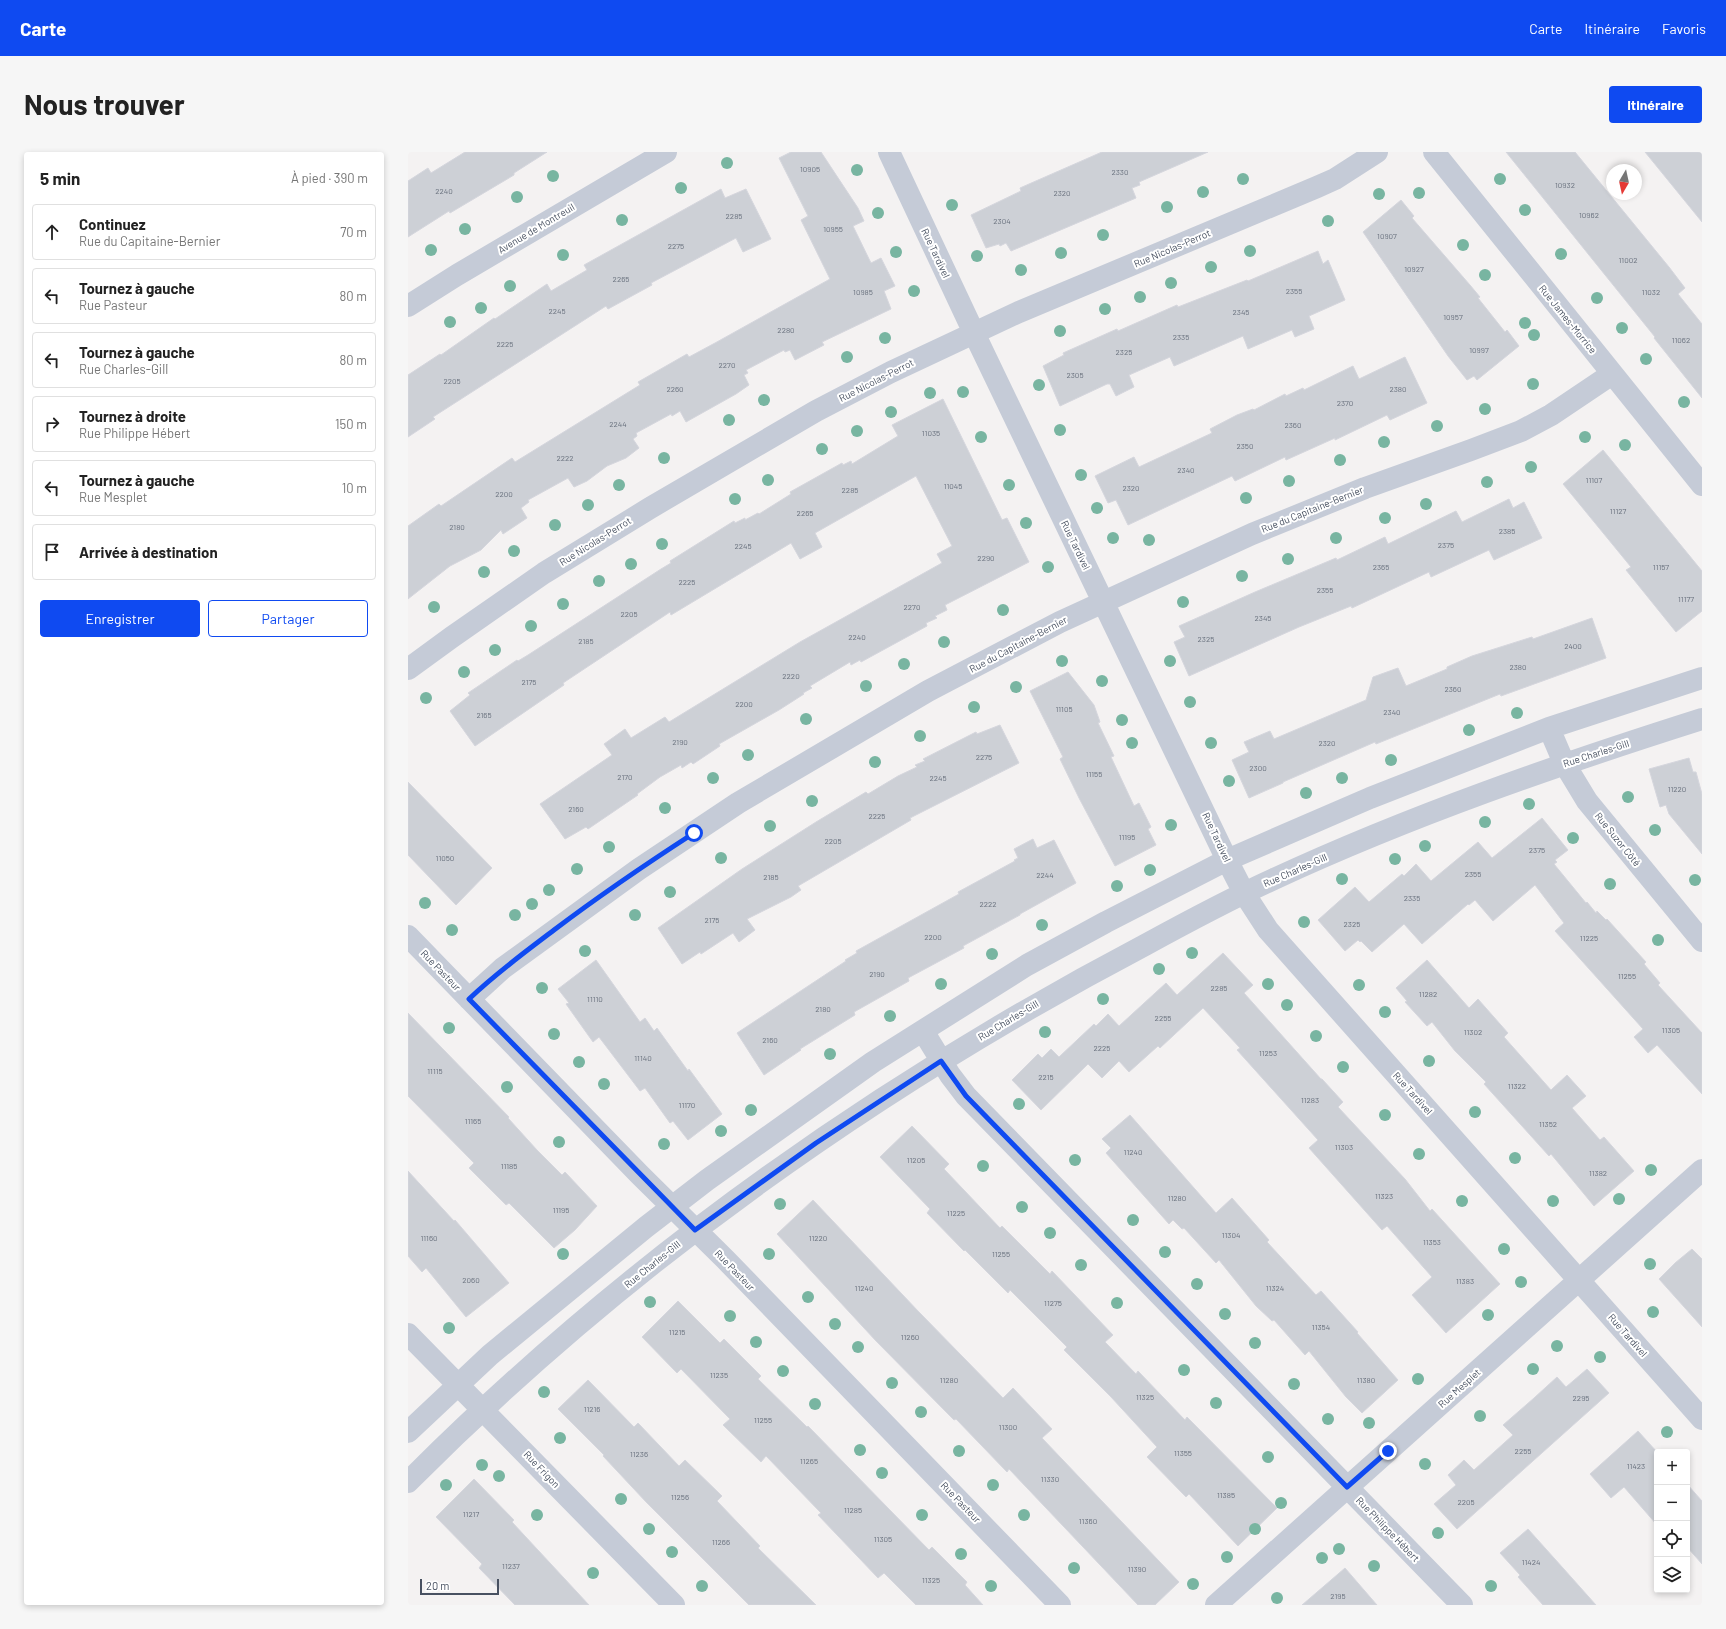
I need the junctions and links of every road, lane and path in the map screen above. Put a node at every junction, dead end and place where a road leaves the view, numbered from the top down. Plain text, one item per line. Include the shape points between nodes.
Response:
1 (666, 152) edge
2 (889, 152) edge
3 (1377, 152) edge
4 (1434, 152) edge
5 (408, 306) edge
6 (974, 333) junction
7 (1612, 374) junction
8 (1702, 485) edge
9 (1103, 601) junction
10 (408, 669) edge
11 (1702, 678) edge
12 (1702, 718) edge
13 (1550, 728) junction
14 (1564, 763) junction
15 (1227, 860) junction
16 (1244, 893) junction
17 (408, 936) edge
18 (1702, 941) edge
19 (469, 999) junction
20 (922, 1031) junction
21 (941, 1061) junction
22 (1702, 1170) edge
23 (672, 1207) junction
24 (695, 1230) junction
25 (1580, 1280) junction
26 (408, 1334) edge
27 (458, 1385) junction
28 (482, 1409) junction
29 (1702, 1419) edge
30 (408, 1432) edge
31 (408, 1482) edge
32 (1347, 1487) junction
33 (674, 1605) edge
34 (1060, 1605) edge
35 (1216, 1605) edge
36 (1462, 1605) edge

1 - 5 street, Avenue de Montreuil via 457,274
2 - 6 street, Rue Tardivel
3 - 6 street, Rue Nicolas-Perrot via 1335,179
4 - 7 street, Rue James-Morrice
6 - 9 street, Rue Tardivel
6 - 10 street, Rue Nicolas-Perrot via 816,411 656,504 544,573
7 - 8 street, Rue James-Morrice
7 - 9 street, Rue du Capitaine-Bernier via 1551,415 1507,437 1309,510
9 - 15 street, Rue Tardivel
9 - 19 street, Rue du Capitaine-Bernier via 921,695 738,803 602,895 503,968
11 - 13 street
12 - 14 street, Rue Charles-Gill
13 - 14 street, Rue Suzor Côté
13 - 15 street via 1370,798
14 - 16 street, Rue Charles-Gill via 1398,826
14 - 18 street, Rue Suzor Côté via 1587,801
15 - 16 street, Rue Tardivel
15 - 20 street via 1065,944 995,984
16 - 21 street, Rue Charles-Gill via 1084,977 998,1025
16 - 25 street, Rue Tardivel via 1268,930
17 - 19 street, Rue Pasteur
19 - 23 street, Rue Pasteur
20 - 21 street, Rue Philippe Hébert
20 - 23 street via 832,1090
21 - 24 street, Rue Charles-Gill via 816,1143
21 - 32 street, Rue Philippe Hébert via 966,1096
22 - 25 street, Rue Mesplet
23 - 24 street, Rue Pasteur
23 - 27 street via 490,1355
24 - 28 street, Rue Charles-Gill
24 - 34 street, Rue Pasteur
25 - 29 street, Rue Tardivel
25 - 32 street, Rue Mesplet
26 - 27 street, Rue Frigon
27 - 28 street, Rue Frigon
27 - 30 street
28 - 31 street, Rue Charles-Gill
28 - 33 street, Rue Frigon
32 - 35 street, Rue Mesplet
32 - 36 street, Rue Philippe Hébert

